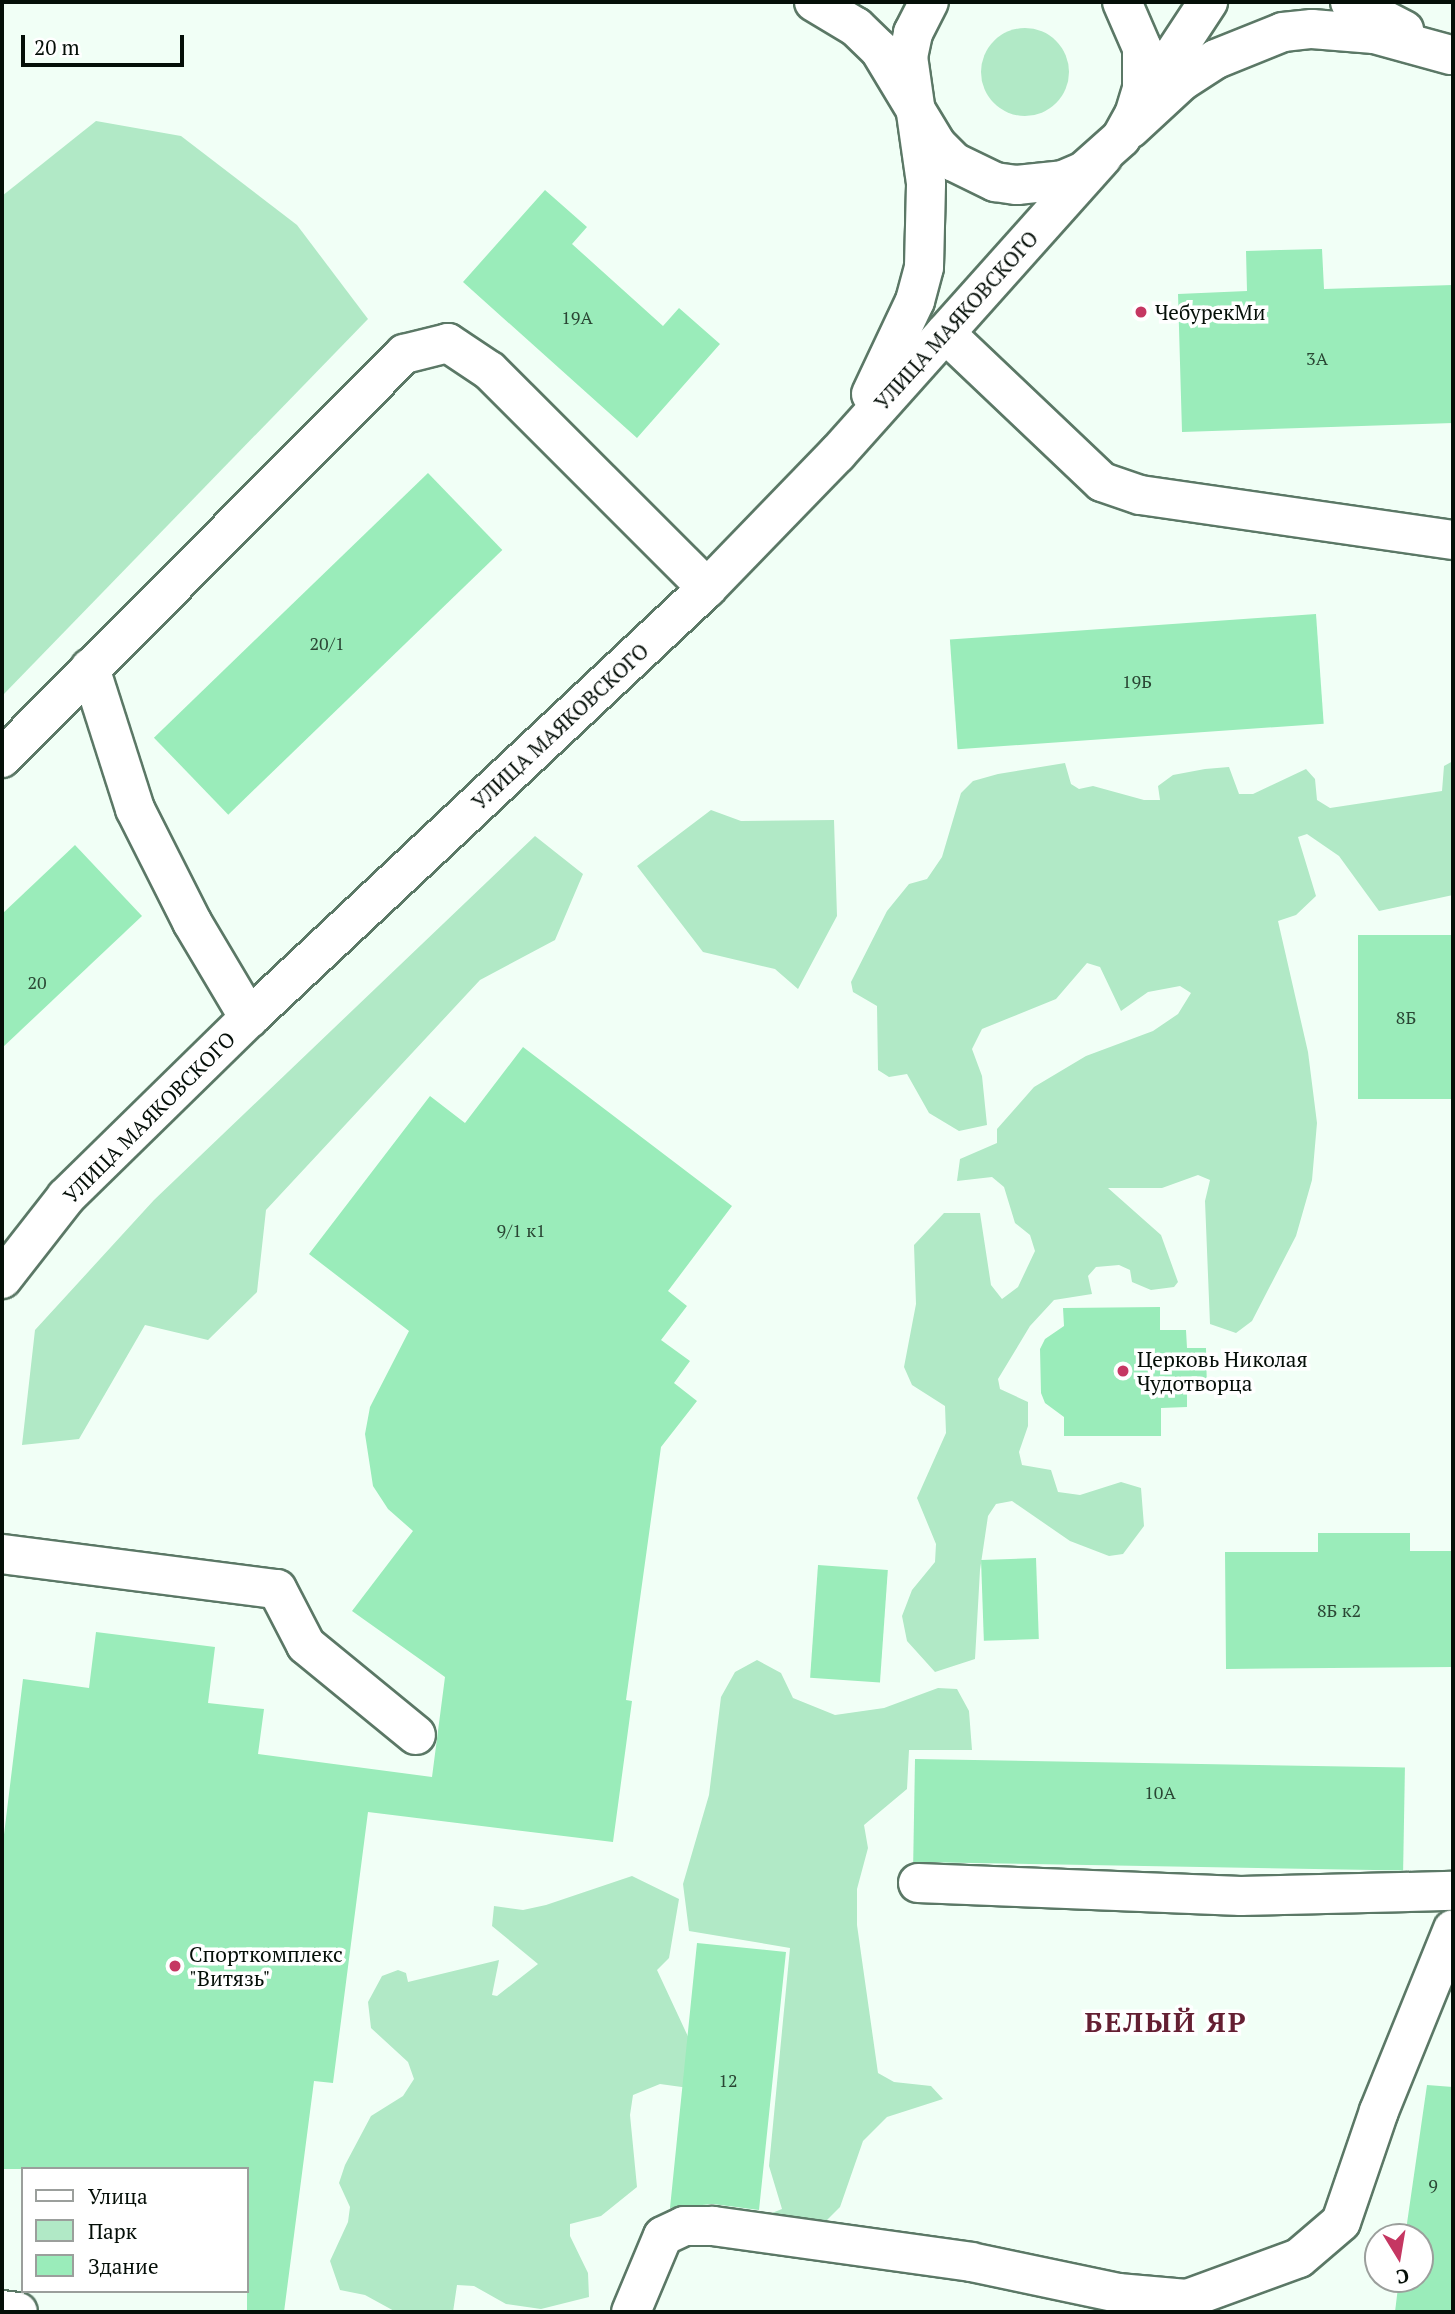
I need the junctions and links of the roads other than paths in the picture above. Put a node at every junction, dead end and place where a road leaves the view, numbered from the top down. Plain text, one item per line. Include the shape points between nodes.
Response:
1 (814, 2) edge
2 (929, 2) edge
3 (1122, 2) edge
4 (1208, 2) edge
5 (1350, 2) edge
6 (1452, 56) edge
7 (914, 106) junction
8 (1119, 136) junction
9 (945, 333) junction
10 (837, 454) junction
11 (1453, 540) edge
12 (707, 588) junction
13 (90, 668) junction
14 (2, 758) edge
15 (249, 1018) junction
16 (2, 1279) edge
17 (2, 1554) edge
18 (416, 1735) dead end
19 (918, 1883) dead end
20 (1453, 1891) edge
21 (1453, 1929) edge
22 (1117, 2303) edge
23 (2, 2310) edge
24 (18, 2312) edge
25 (631, 2312) edge

1 - 7 street via 856,27 879,49
2 - 7 street via 913,33 908,57
3 - 8 street via 1142,48 1142,89
4 - 8 street
5 - 6 street
6 - 8 street via 1374,34 1312,29 1283,32 1216,59 1182,81
7 - 8 street via 937,145 954,162 995,182 1029,185 1063,180
7 - 10 street via 926,183 924,267 892,356
8 - 9 street, УЛИЦА МАЯКОВСКОГО
9 - 10 street, УЛИЦА МАЯКОВСКОГО
9 - 11 street via 1102,482 1140,495
10 - 12 street, УЛИЦА МАЯКОВСКОГО
12 - 13 street via 490,371 447,343 404,354
12 - 15 street, УЛИЦА МАЯКОВСКОГО
13 - 14 street
13 - 15 street via 135,809 192,922
15 - 16 street, УЛИЦА МАЯКОВСКОГО via 66,1197
17 - 18 street via 277,1589 306,1644
19 - 20 street via 1241,1896
21 - 22 street via 1379,2111 1341,2222 1299,2258 1237,2283 1187,2299
22 - 25 street via 971,2262 713,2226 684,2227 663,2236
23 - 24 street

